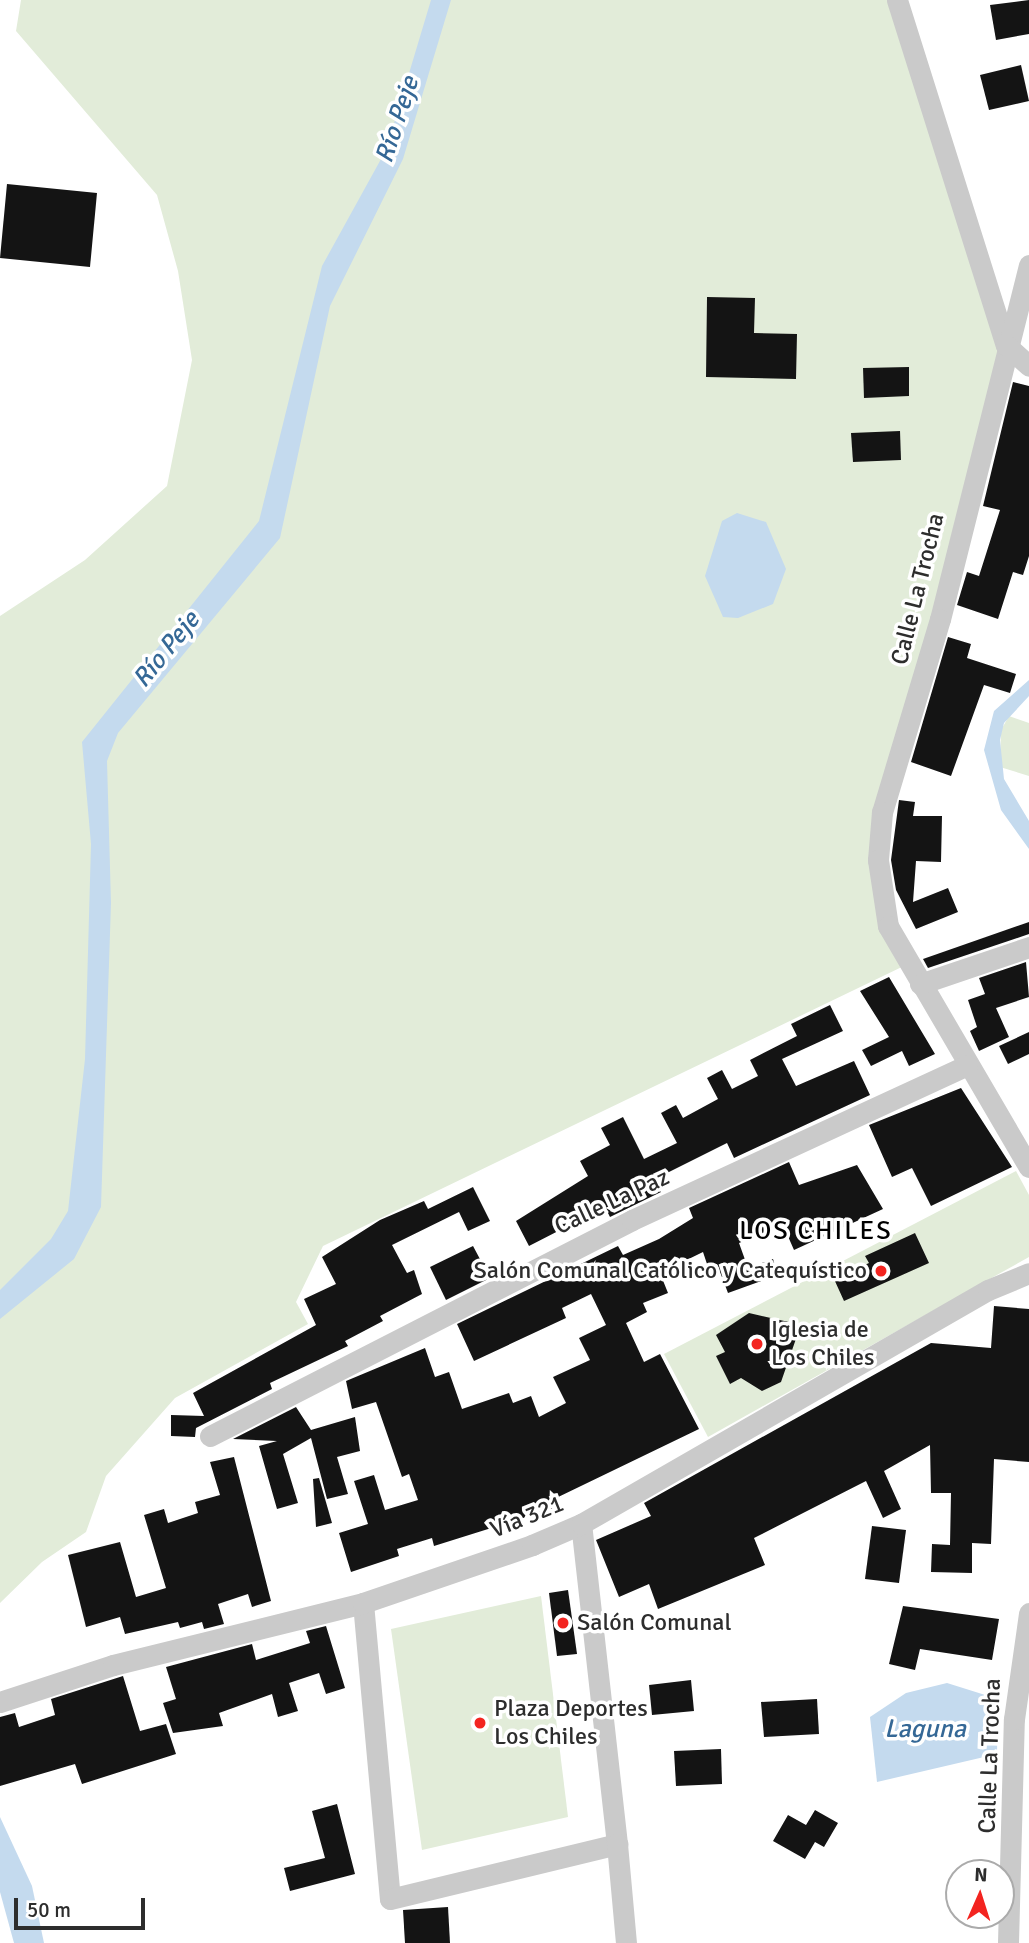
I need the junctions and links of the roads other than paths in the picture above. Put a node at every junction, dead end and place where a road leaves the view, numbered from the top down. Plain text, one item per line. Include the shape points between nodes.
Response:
1 (897, 0) edge
2 (1029, 265) edge
3 (1006, 345) junction
4 (1029, 366) edge
5 (1029, 947) edge
6 (920, 984) junction
7 (967, 1065) junction
8 (1029, 1167) edge
9 (1029, 1273) edge
10 (210, 1436) dead end
11 (581, 1524) junction
12 (363, 1603) junction
13 (1029, 1613) edge
14 (0, 1702) edge
15 (617, 1844) junction
16 (626, 1943) edge
17 (1008, 1943) edge

1 - 3 street
2 - 3 street, Calle La Trocha
3 - 4 street
3 - 6 street, Calle La Trocha via 940,619 882,812 882,908
5 - 6 street
6 - 7 street, Calle La Trocha
7 - 8 street, Calle La Trocha
7 - 10 street, Calle La Paz via 632,1220
9 - 11 street, Vía 321 via 988,1290
11 - 12 street, Vía 321
11 - 15 street
12 - 14 street, Vía 321 via 113,1665
12 - 15 street via 390,1899
13 - 17 street, Calle La Trocha via 1014,1718
15 - 16 street

